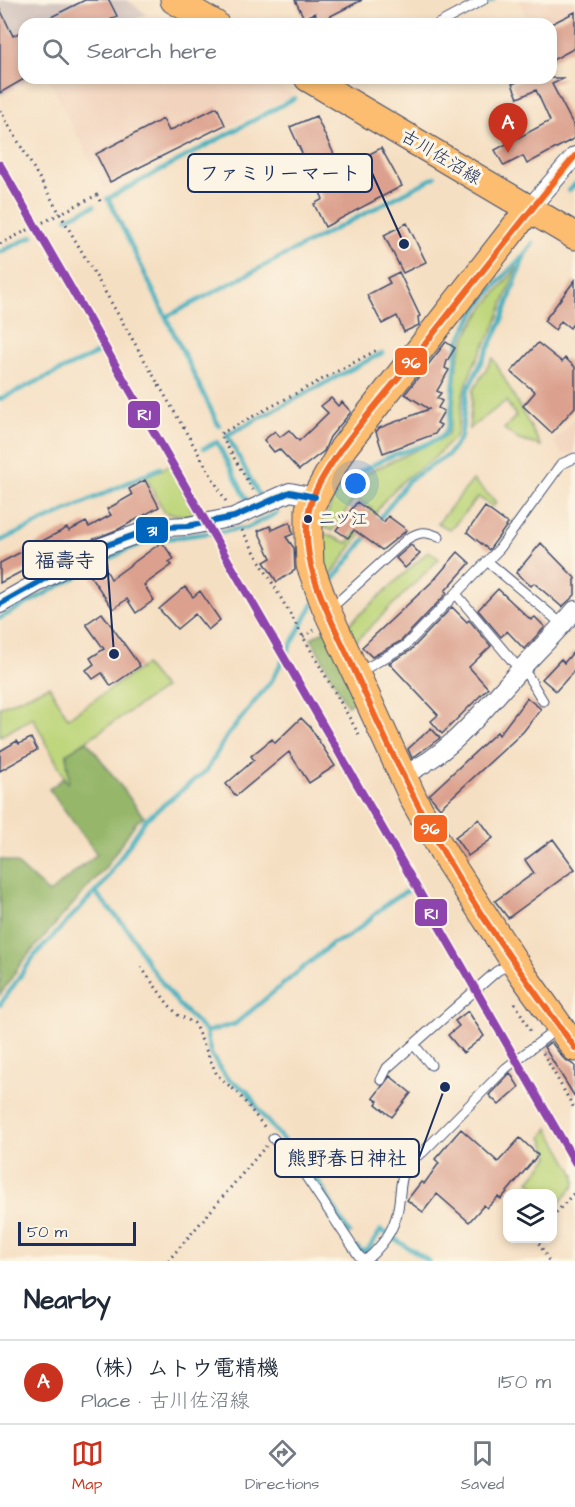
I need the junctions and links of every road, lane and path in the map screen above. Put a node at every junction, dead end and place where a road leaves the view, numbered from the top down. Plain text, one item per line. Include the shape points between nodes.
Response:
1 (174, 0) edge
2 (483, 0) edge
3 (205, 18) edge
4 (449, 18) edge
5 (318, 84) edge
6 (0, 110) edge
7 (575, 156) edge
8 (101, 203) dead end
9 (529, 209) junction
10 (61, 215) junction
11 (575, 236) edge
12 (0, 244) edge
13 (379, 349) dead end
14 (575, 458) edge
15 (315, 496) junction
16 (261, 505) junction
17 (234, 517) junction
18 (440, 537) dead end
19 (247, 538) dead end
20 (487, 561) junction
21 (456, 594) junction
22 (0, 604) edge
23 (326, 609) junction
24 (575, 610) edge
25 (563, 625) junction
26 (303, 637) dead end
27 (520, 670) junction
28 (356, 674) junction
29 (543, 701) dead end
30 (403, 775) junction
31 (514, 962) junction
32 (141, 967) dead end
33 (567, 1037) edge
34 (414, 1045) junction
35 (431, 1065) dead end
36 (381, 1080) dead end
37 (273, 1138) junction
38 (575, 1192) edge
39 (557, 1212) edge
40 (538, 1243) edge
41 (168, 1261) edge
42 (365, 1261) edge
43 (549, 1261) edge

1 - 3 main road
2 - 4 lane
5 - 9 main road, 古川佐沼線
6 - 10 path
7 - 9 street
8 - 10 path via 97,195
9 - 11 main road, 古川佐沼線
9 - 15 main road via 343,448
10 - 12 path
10 - 17 path
13 - 16 path via 220,434
14 - 20 lane via 561,464
15 - 16 street via 290,492
15 - 23 main road via 309,509 310,565
16 - 17 street
17 - 22 street via 137,534 99,548
18 - 23 lane via 418,532
19 - 26 path
20 - 21 lane
20 - 25 lane
21 - 27 lane
21 - 28 lane via 405,646
23 - 28 main road
24 - 25 street
25 - 27 street
27 - 29 lane
27 - 30 street via 484,713 425,766
28 - 30 main road
30 - 31 main road via 446,857
31 - 33 main road
31 - 34 lane via 497,971
32 - 37 path via 178,1015 194,1023 217,1075 239,1094
33 - 42 lane via 506,1068 423,1152 408,1160 392,1228
34 - 35 lane
34 - 36 lane via 387,1068
37 - 41 path
37 - 42 lane via 305,1175
38 - 39 path
40 - 43 path

